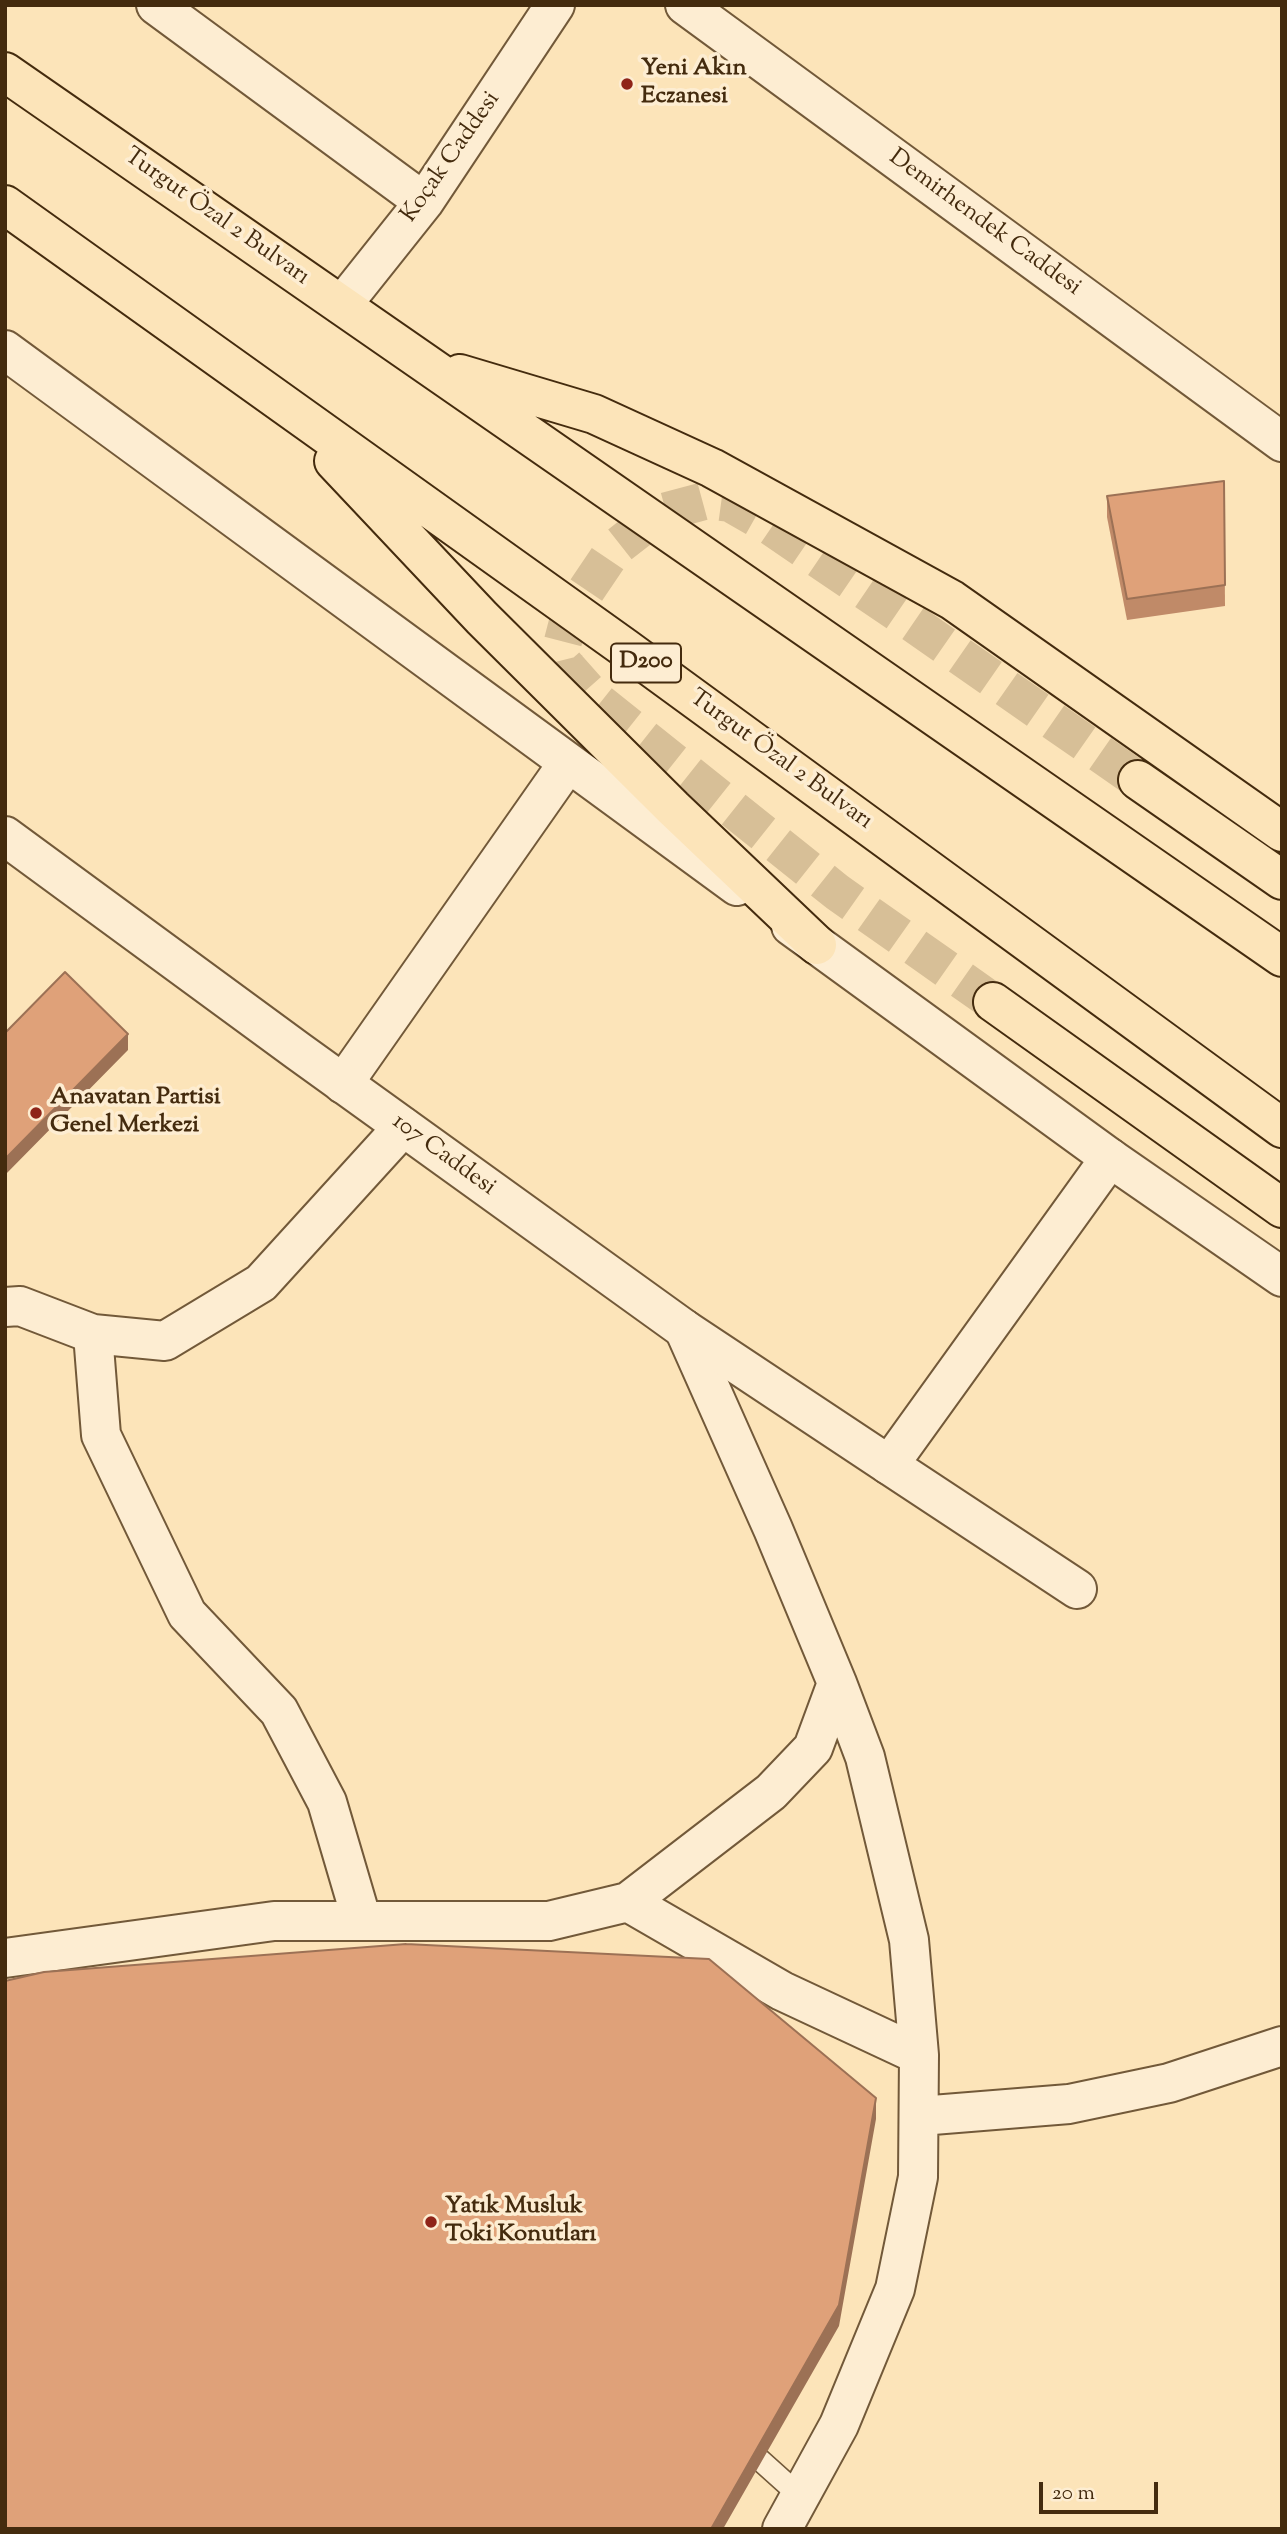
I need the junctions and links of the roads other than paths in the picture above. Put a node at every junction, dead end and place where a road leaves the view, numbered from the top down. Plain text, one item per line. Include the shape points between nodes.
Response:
1 (156, 5) edge
2 (555, 5) edge
3 (685, 5) edge
4 (5, 72) edge
5 (424, 202) junction
6 (5, 205) edge
7 (342, 305) junction
8 (5, 350) edge
9 (428, 365) junction
10 (275, 398) junction
11 (1282, 442) edge
12 (568, 762) junction
13 (1138, 780) tunnel mouth
14 (1282, 832) edge
15 (5, 836) edge
16 (1282, 880) edge
17 (817, 945) junction
18 (1282, 957) edge
19 (993, 1002) tunnel mouth
20 (343, 1083) junction
21 (403, 1127) junction
22 (1282, 1128) edge
23 (1110, 1158) junction
24 (1282, 1208) edge
25 (1282, 1277) edge
26 (5, 1307) edge
27 (684, 1329) junction
28 (93, 1334) junction
29 (889, 1465) junction
30 (1077, 1589) dead end
31 (837, 1683) junction
32 (628, 1902) junction
33 (274, 1921) junction
34 (362, 1921) junction
35 (5, 1958) edge
36 (267, 1961) edge
37 (1282, 2046) edge
38 (919, 2056) junction
39 (920, 2116) junction
40 (727, 2431) edge
41 (799, 2495) junction
42 (782, 2529) edge

1 - 5 street
2 - 5 street, Koçak Caddesi
3 - 11 street, Demirhendek Caddesi
4 - 7 highway, Turgut Özal 2 Bulvarı
5 - 7 street, Koçak Caddesi
6 - 10 highway, Turgut Özal 2 Bulvarı / D200
7 - 9 highway, Turgut Özal 2 Bulvarı
8 - 12 street
9 - 14 highway, Turgut Özal 2 Bulvarı via 594,414 712,468 952,600
9 - 18 highway, Turgut Özal 2 Bulvarı
10 - 17 highway, Turgut Özal 2 Bulvarı via 482,618
10 - 22 highway, Turgut Özal 2 Bulvarı / D200
12 - 17 street
12 - 20 street
13 - 16 highway
15 - 20 street, 107 Caddesi
17 - 23 street
19 - 24 highway
20 - 21 street, 107 Caddesi
21 - 27 street, 107 Caddesi
21 - 28 street via 261,1283 165,1342
23 - 25 street
23 - 29 street
26 - 28 street via 20,1306
27 - 29 street, 107 Caddesi
27 - 31 street
28 - 34 street via 101,1435 187,1614 285,1722 327,1801
29 - 30 street, 107 Caddesi
31 - 32 street via 813,1748 779,1783
31 - 38 street via 865,1757 908,1940
32 - 34 street via 549,1921
32 - 38 street via 782,1991
33 - 34 street
33 - 35 street
33 - 36 street
37 - 39 street via 1170,2083 1069,2104
38 - 39 street
39 - 41 street via 918,2177 895,2289 839,2425
40 - 41 lane
41 - 42 street

